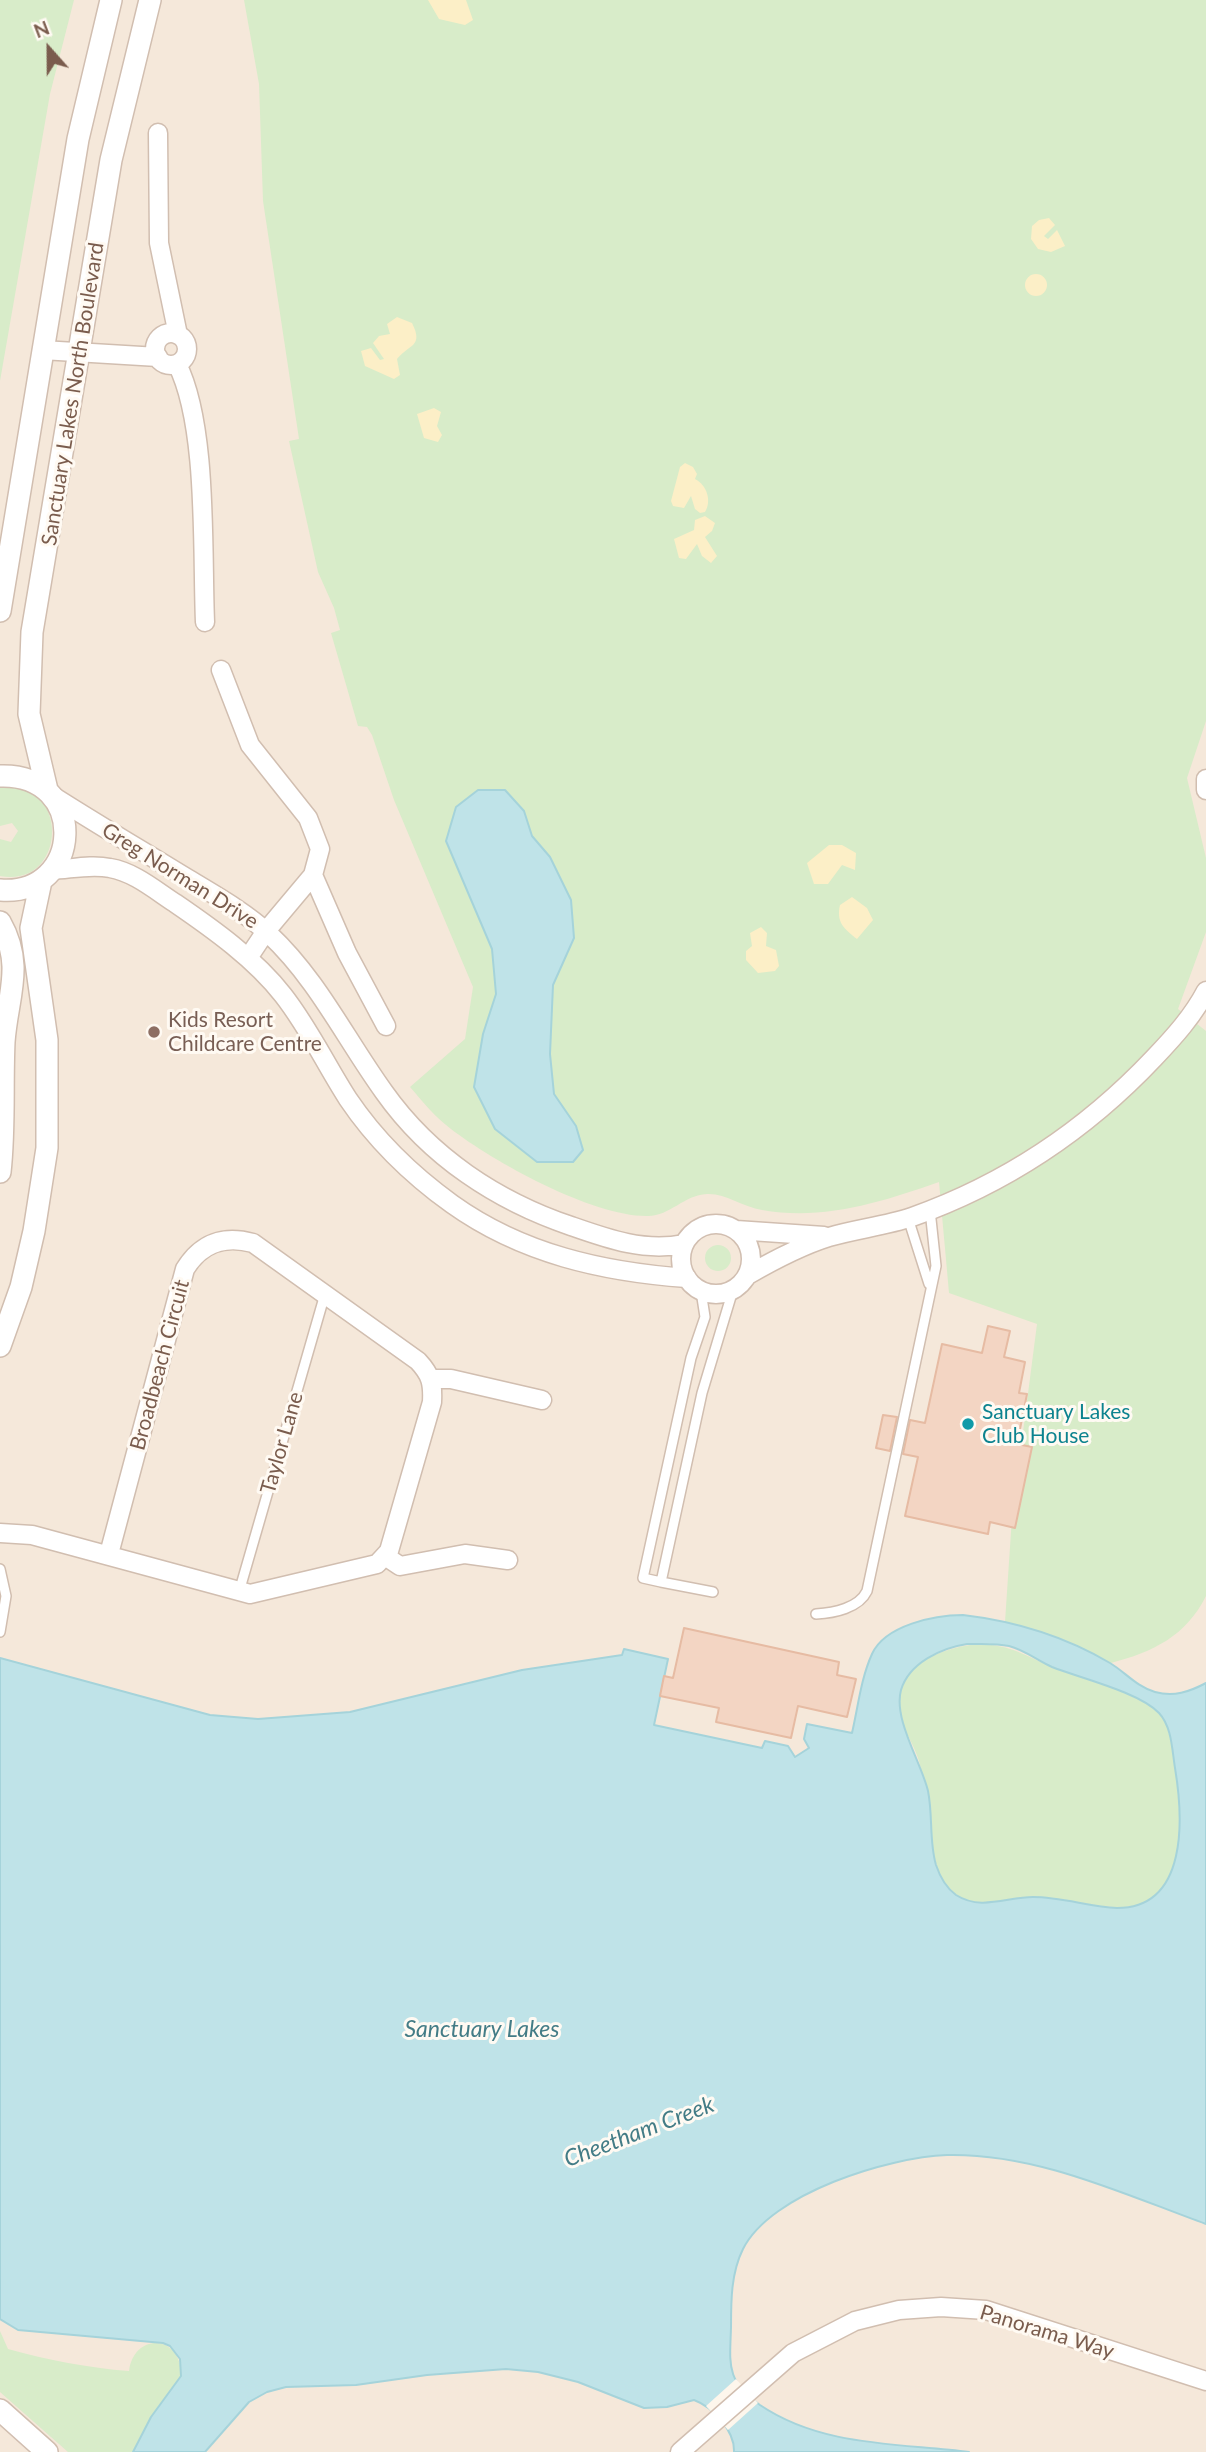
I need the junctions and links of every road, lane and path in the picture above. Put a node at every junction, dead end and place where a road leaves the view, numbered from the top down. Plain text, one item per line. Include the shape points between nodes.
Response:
1 (111, 0) edge
2 (150, 0) edge
3 (158, 133) dead end
4 (164, 343) junction
5 (42, 350) junction
6 (80, 354) junction
7 (177, 364) junction
8 (0, 611) edge
9 (205, 622) dead end
10 (221, 670) dead end
11 (0, 776) edge
12 (1206, 779) edge
13 (1206, 790) edge
14 (50, 793) junction
15 (313, 875) junction
16 (46, 876) junction
17 (0, 890) edge
18 (0, 922) edge
19 (266, 931) junction
20 (248, 958) junction
21 (1201, 1006) edge
22 (386, 1026) dead end
23 (432, 1146) junction
24 (409, 1168) junction
25 (0, 1172) edge
26 (930, 1210) junction
27 (908, 1218) junction
28 (736, 1230) junction
29 (831, 1236) junction
30 (684, 1244) junction
31 (748, 1275) junction
32 (687, 1278) junction
33 (929, 1286) junction
34 (733, 1290) junction
35 (701, 1291) junction
36 (325, 1294) junction
37 (0, 1346) edge
38 (431, 1379) junction
39 (542, 1400) dead end
40 (0, 1533) edge
41 (109, 1554) junction
42 (385, 1556) junction
43 (508, 1560) dead end
44 (0, 1569) edge
45 (661, 1582) junction
46 (239, 1592) junction
47 (713, 1592) dead end
48 (816, 1614) dead end
49 (0, 1632) edge
50 (1206, 2381) edge
51 (0, 2410) edge
52 (47, 2452) edge
53 (680, 2452) edge

1 - 5 street, Sanctuary Lakes North Boulevard via 78,139
2 - 6 street, Sanctuary Lakes North Boulevard via 111,160
3 - 4 street via 159,243 169,302
4 - 6 street via 129,355
4 - 7 street via 164,363
4 - 7 street via 185,341 187,350
5 - 6 street
5 - 8 street, Sanctuary Lakes North Boulevard
6 - 14 street, Sanctuary Lakes North Boulevard via 30,661 29,714
7 - 9 street via 187,385 198,460
10 - 15 street via 250,745 315,830 320,849
11 - 14 street via 25,778
12 - 13 street
14 - 16 street, Sanctuary Lakes North Boulevard via 63,814 66,834 62,853
14 - 19 street, Greg Norman Drive
15 - 19 street
15 - 22 street via 346,953
16 - 17 street via 26,888
16 - 20 street, Greg Norman Drive via 97,866 123,871
16 - 37 street via 31,928 47,1040 47,1149 21,1287
18 - 25 street via 14,964 4,1041
19 - 20 street
19 - 23 street, Greg Norman Drive via 308,975 383,1091
20 - 24 street, Greg Norman Drive via 298,1015 349,1101
21 - 26 street via 1134,1079 1064,1139 1003,1178
23 - 24 street
23 - 30 street, Greg Norman Drive via 471,1178 542,1216 638,1246
24 - 32 street, Greg Norman Drive via 452,1204 510,1238 613,1271
26 - 27 street
26 - 33 lane via 936,1266
27 - 29 street
27 - 33 lane
28 - 29 street
28 - 30 street via 713,1224 701,1227
28 - 31 street via 751,1255
29 - 31 street via 795,1249
30 - 32 street via 682,1268
31 - 34 street
32 - 35 street
33 - 48 lane via 925,1324 867,1591 864,1598 840,1611
34 - 35 street via 723,1294
34 - 45 lane via 705,1382
35 - 45 lane via 705,1317 691,1359 643,1578
36 - 38 street, Broadbeach Circuit via 418,1361
36 - 41 street, Broadbeach Circuit via 253,1243 233,1238 210,1244 194,1255 185,1269
36 - 46 lane, Taylor Lane
38 - 39 street via 451,1379
38 - 42 street via 432,1402
40 - 41 street via 32,1535
41 - 46 street
42 - 43 street via 400,1566 465,1554
42 - 46 street via 363,1569 262,1594
44 - 49 lane via 6,1596
45 - 47 lane
50 - 53 street, Panorama Way via 986,2310 924,2307 872,2315 832,2330 793,2353
51 - 52 street

